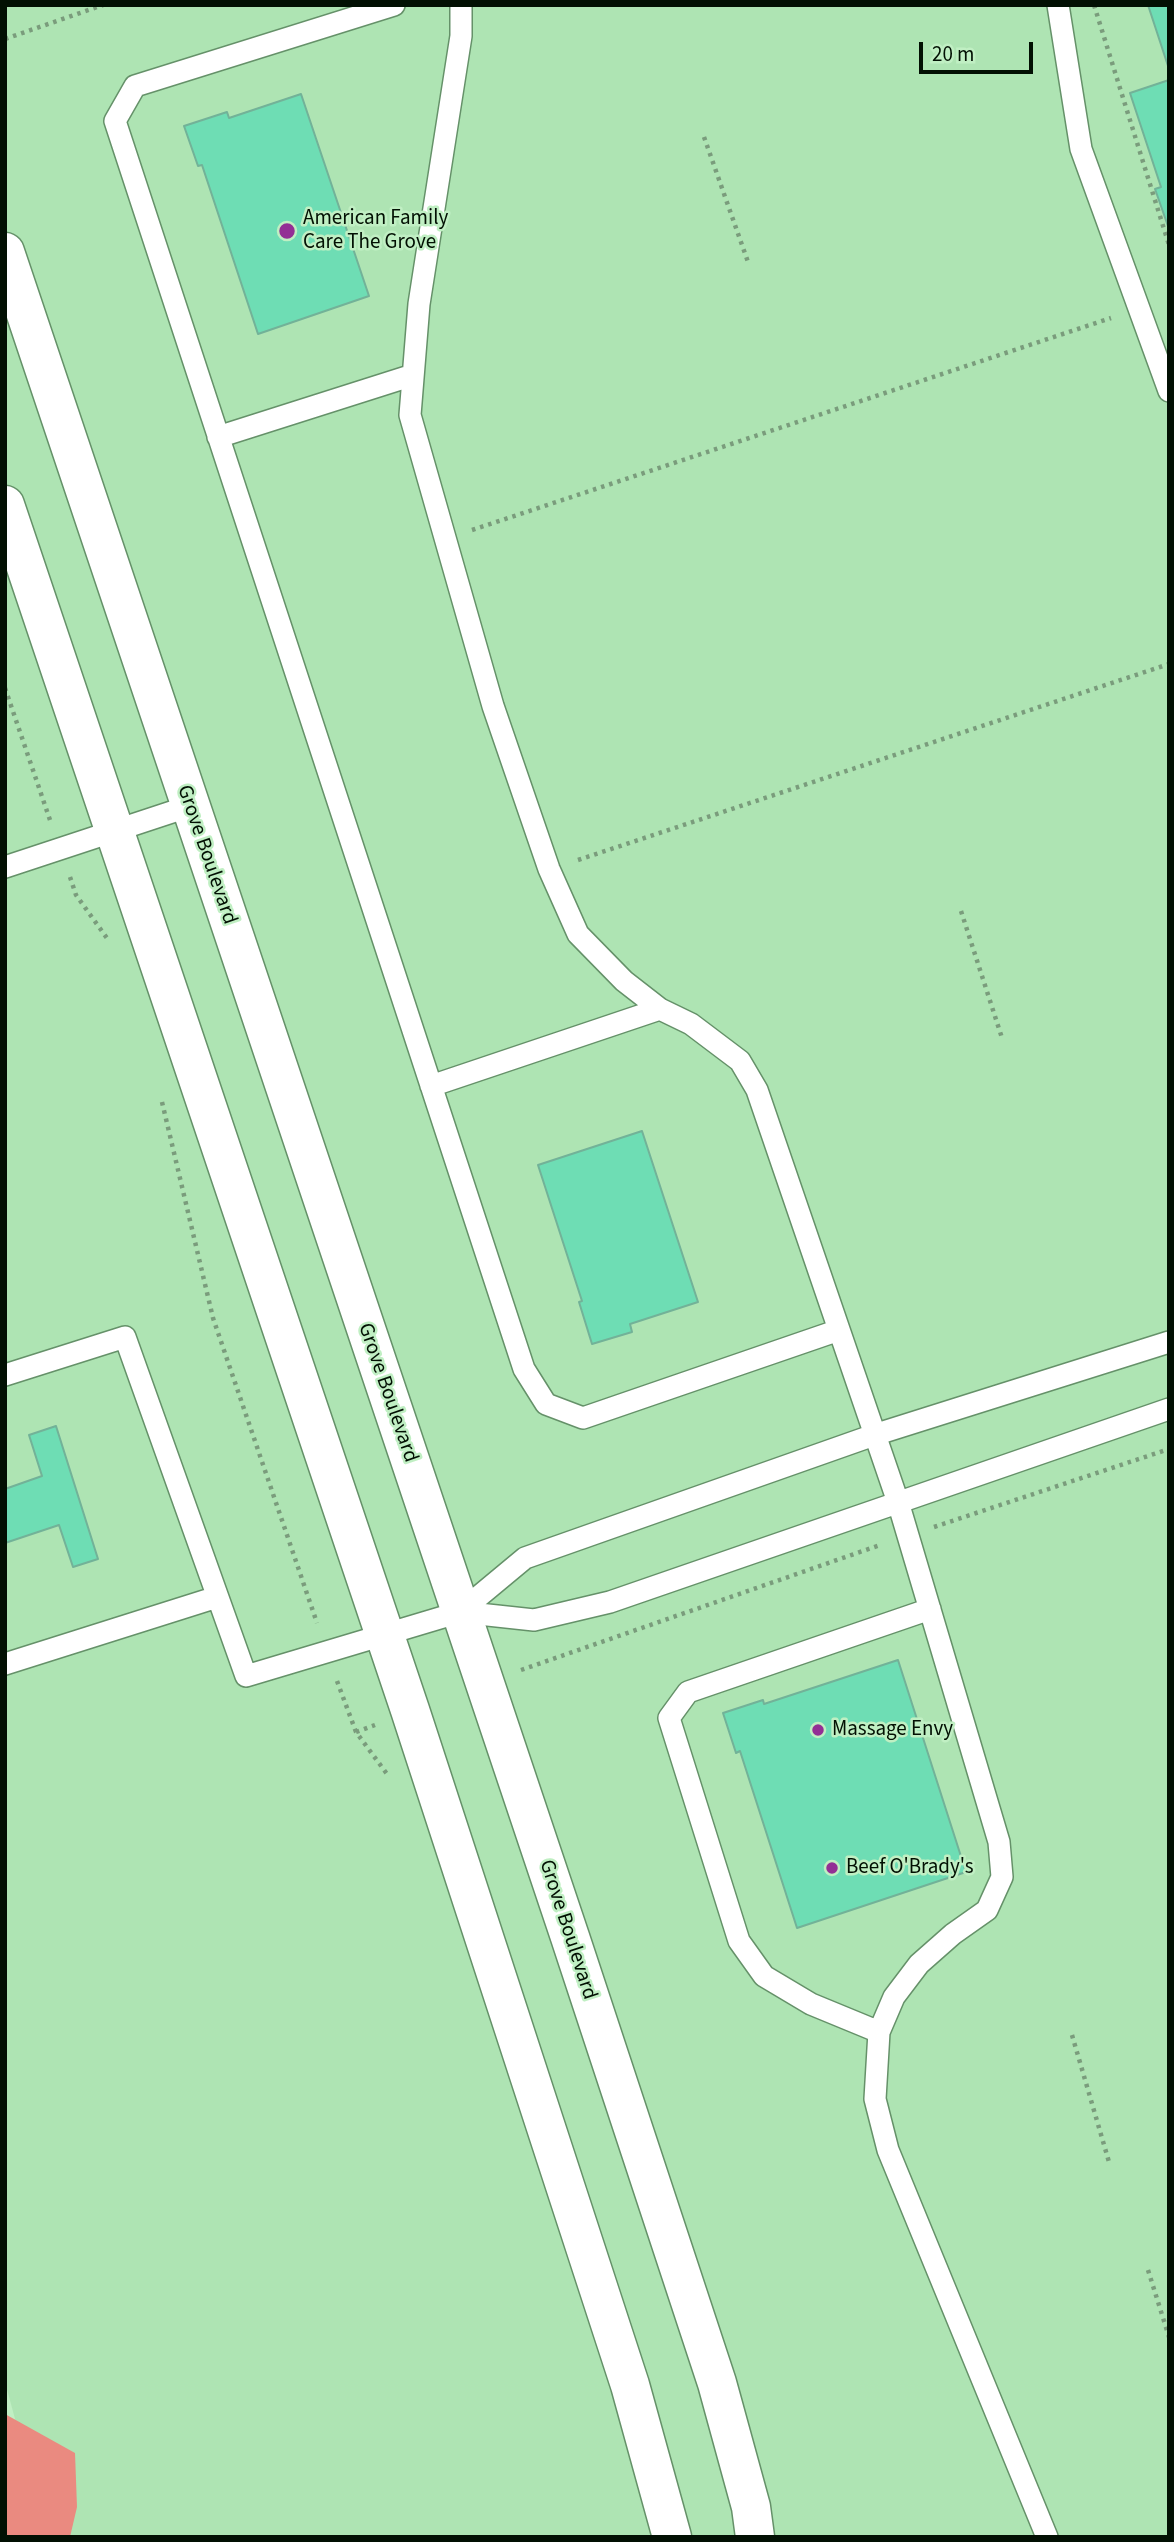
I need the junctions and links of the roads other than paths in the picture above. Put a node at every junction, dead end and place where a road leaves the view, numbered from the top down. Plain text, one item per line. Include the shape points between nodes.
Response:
1 (394, 5) edge
2 (461, 5) edge
3 (1058, 5) edge
4 (5, 252) edge
5 (413, 375) junction
6 (1169, 391) edge
7 (218, 437) junction
8 (5, 505) edge
9 (190, 806) junction
10 (115, 831) junction
11 (5, 867) edge
12 (660, 1009) junction
13 (431, 1086) junction
14 (839, 1330) junction
15 (1169, 1342) edge
16 (5, 1375) edge
17 (1169, 1409) edge
18 (874, 1435) junction
19 (898, 1502) junction
20 (217, 1598) junction
21 (930, 1609) junction
22 (460, 1612) junction
23 (385, 1634) junction
24 (5, 1664) edge
25 (879, 2032) junction
26 (672, 2537) edge
27 (755, 2537) edge
28 (1046, 2537) edge

1 - 7 lane via 135,86 114,121
2 - 5 lane via 461,36 419,304
3 - 6 lane via 1081,149
4 - 9 street, Grove Boulevard
5 - 7 lane
5 - 12 lane via 410,415 494,706 549,869 578,933 624,981
7 - 13 lane
8 - 10 street
9 - 10 lane
9 - 22 street, Grove Boulevard
10 - 11 lane
10 - 23 street
12 - 13 lane
12 - 14 lane via 691,1024 740,1061 757,1090
13 - 14 lane via 524,1369 546,1404 583,1418
14 - 18 lane
15 - 18 lane
16 - 20 lane via 125,1338
17 - 19 lane
18 - 19 lane
18 - 22 lane via 525,1558
19 - 21 lane
19 - 22 lane via 610,1602 534,1620
20 - 23 lane via 246,1676
20 - 24 lane
21 - 25 lane via 999,1842 1002,1877 987,1910 919,1964 894,1997
21 - 25 lane via 688,1692 669,1718 739,1941 764,1976 811,2004
22 - 23 lane
22 - 27 street, Grove Boulevard via 717,2383
23 - 26 street via 630,2385
25 - 28 lane via 875,2099 888,2150

